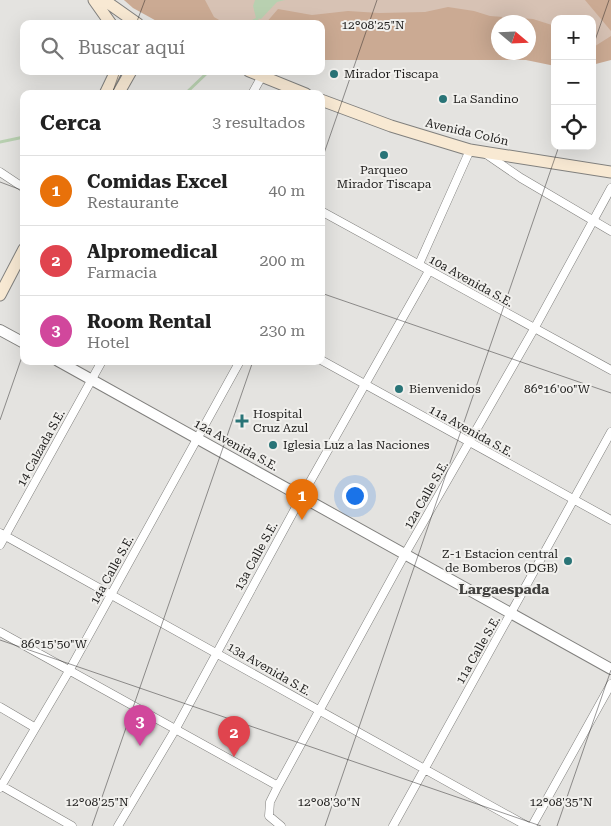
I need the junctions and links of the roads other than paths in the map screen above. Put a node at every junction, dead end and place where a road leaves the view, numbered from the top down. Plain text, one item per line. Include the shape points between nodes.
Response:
1 (94, 0) edge
2 (104, 0) edge
3 (109, 20) edge
4 (132, 20) edge
5 (114, 75) edge
6 (129, 75) edge
7 (133, 75) edge
8 (262, 76) joint
9 (107, 90) edge
10 (120, 90) edge
11 (121, 90) edge
12 (254, 90) edge
13 (296, 90) edge
14 (325, 101) edge
15 (470, 150) junction
16 (484, 152) junction
17 (0, 172) edge
18 (611, 172) edge
19 (20, 185) edge
20 (611, 188) edge
21 (325, 214) edge
22 (592, 221) junction
23 (611, 231) edge
24 (20, 256) edge
25 (419, 264) junction
26 (429, 271) junction
27 (0, 294) edge
28 (534, 329) junction
29 (0, 330) edge
30 (20, 341) edge
31 (325, 362) edge
32 (65, 365) edge
33 (100, 365) edge
34 (238, 365) edge
35 (611, 370) edge
36 (92, 380) junction
37 (365, 384) junction
38 (611, 432) edge
39 (196, 438) junction
40 (469, 443) junction
41 (302, 496) junction
42 (573, 500) junction
43 (611, 520) edge
44 (3, 534) edge
45 (0, 545) edge
46 (405, 554) junction
47 (111, 594) junction
48 (511, 614) junction
49 (0, 632) edge
50 (217, 652) junction
51 (611, 669) edge
52 (69, 671) junction
53 (611, 684) edge
54 (0, 707) edge
55 (320, 711) junction
56 (34, 727) junction
57 (175, 730) junction
58 (423, 770) junction
59 (0, 786) edge
60 (278, 786) junction
61 (72, 826) edge
62 (118, 826) edge
63 (280, 826) edge
64 (393, 826) edge
65 (527, 826) edge
66 (532, 826) edge

1 - 3 main road
2 - 4 main road
5 - 9 main road
6 - 10 main road
7 - 11 main road
8 - 12 street
8 - 13 main road
14 - 15 main road, Avenida Colón
15 - 16 main road, Avenida Colón
15 - 25 street
16 - 18 main road, Avenida Colón
16 - 22 street
17 - 19 street
20 - 22 street, 12a Calle S.E.
21 - 25 street, 10a Avenida S.E.
22 - 23 street
22 - 28 street, 12a Calle S.E.
24 - 27 main road
25 - 26 street, 10a Avenida S.E.
26 - 28 street, 10a Avenida S.E.
26 - 37 street, 13a Calle S.E.
28 - 35 street, 10a Avenida S.E.
28 - 40 street, 12a Calle S.E.
29 - 30 street
31 - 37 street, 11a Avenida S.E.
32 - 36 street, 12a Avenida S.E.
33 - 36 street, 14 Calzada S.E.
34 - 39 street, 14a Calle S.E.
36 - 39 street, 12a Avenida S.E.
36 - 44 street, 14 Calzada S.E.
37 - 40 street, 11a Avenida S.E.
37 - 41 street, 13a Calle S.E.
38 - 42 street, 11a Calle S.E.
39 - 41 street, 12a Avenida S.E.
39 - 47 street, 14a Calle S.E.
40 - 42 street, 11a Avenida S.E.
40 - 46 street, 12a Calle S.E.
41 - 46 street, 12a Avenida S.E.
41 - 50 street, 13a Calle S.E.
42 - 43 street, 11a Avenida S.E.
42 - 48 street, 11a Calle S.E.
44 - 45 street, 14 Calzada S.E.
44 - 47 street, 13a Avenida S.E.
46 - 48 street, 12a Avenida S.E.
46 - 55 street, 12a Calle S.E.
47 - 50 street, 13a Avenida S.E.
47 - 52 street, 14a Calle S.E.
48 - 51 street, 12a Avenida S.E.
48 - 58 street, 11a Calle S.E.
49 - 52 street
50 - 55 street, 13a Avenida S.E.
50 - 57 street, 13a Calle S.E.
52 - 56 street, 14a Calle S.E.
52 - 57 street
53 - 66 street
54 - 56 street
55 - 58 street, 13a Avenida S.E.
55 - 60 street, 12a Calle S.E.
56 - 59 street, 14a Calle S.E.
57 - 60 street
57 - 62 street, 13a Calle S.E.
58 - 64 street, 11a Calle S.E.
58 - 65 street, 13a Avenida S.E.
59 - 61 street
60 - 63 street, 12a Calle S.E. via 270,802 269,816

